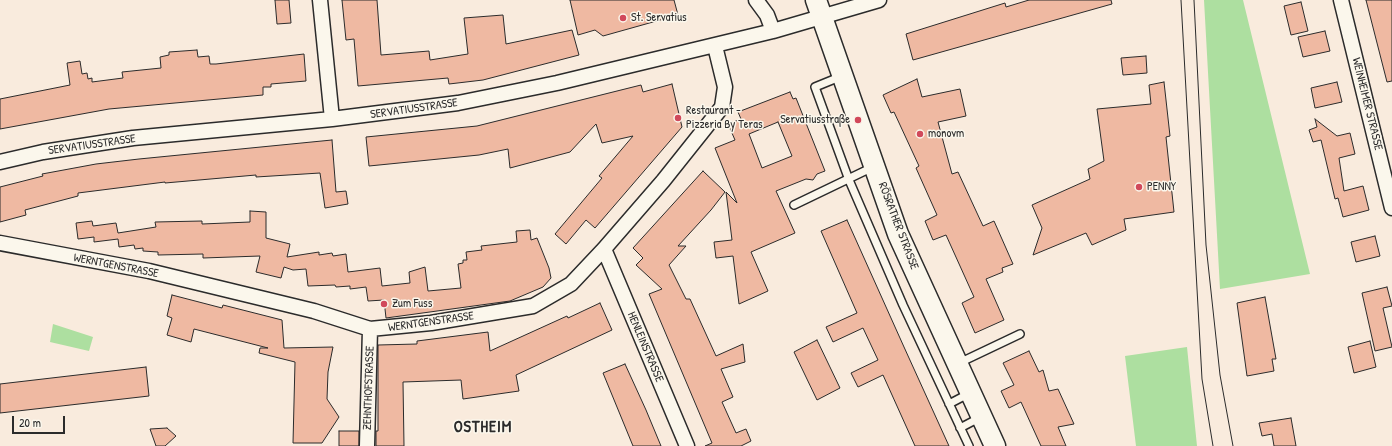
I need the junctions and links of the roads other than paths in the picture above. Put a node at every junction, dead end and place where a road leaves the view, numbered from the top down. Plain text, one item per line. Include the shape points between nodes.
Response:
1 (320, 0) edge
2 (756, 0) edge
3 (879, 0) edge
4 (1341, 0) edge
5 (819, 9) edge
6 (773, 32) junction
7 (715, 46) junction
8 (842, 76) junction
9 (332, 119) junction
10 (0, 162) edge
11 (875, 166) junction
12 (1387, 168) edge
13 (850, 180) junction
14 (794, 205) dead end
15 (1392, 208) edge
16 (0, 243) edge
17 (604, 249) junction
18 (370, 329) junction
19 (1020, 334) dead end
20 (957, 364) junction
21 (970, 393) junction
22 (949, 404) junction
23 (982, 417) junction
24 (960, 428) junction
25 (367, 446) edge
26 (687, 446) edge
27 (969, 446) edge
28 (995, 446) edge

1 - 9 street
2 - 6 street via 767,15
3 - 5 street, SERVATIUSSTRASSE
4 - 12 street, WEINHEIMER STRASSE
5 - 6 street, SERVATIUSSTRASSE
5 - 8 main road, RÖSRATHER STRASSE
6 - 7 street, SERVATIUSSTRASSE
7 - 9 street, SERVATIUSSTRASSE via 458,103
7 - 17 street, WERNTGENSTRASSE via 725,87 722,107
8 - 11 main road, RÖSRATHER STRASSE
8 - 13 lane via 815,87
9 - 10 street, SERVATIUSSTRASSE via 133,138 43,152
11 - 13 lane
11 - 20 main road, RÖSRATHER STRASSE via 898,234
12 - 15 street, WEINHEIMER STRASSE
13 - 14 lane
13 - 22 lane via 903,305
16 - 18 street, WERNTGENSTRASSE via 149,271 314,311
17 - 18 street, WERNTGENSTRASSE via 571,284 533,306 431,323
17 - 26 street, HENLEINSTRASSE
18 - 25 street, ZEHNTHOFSTRASSE
19 - 20 lane
20 - 21 main road, RÖSRATHER STRASSE
21 - 22 lane
21 - 23 main road, RÖSRATHER STRASSE
22 - 24 lane
23 - 24 lane
23 - 28 main road, RÖSRATHER STRASSE
24 - 27 lane

